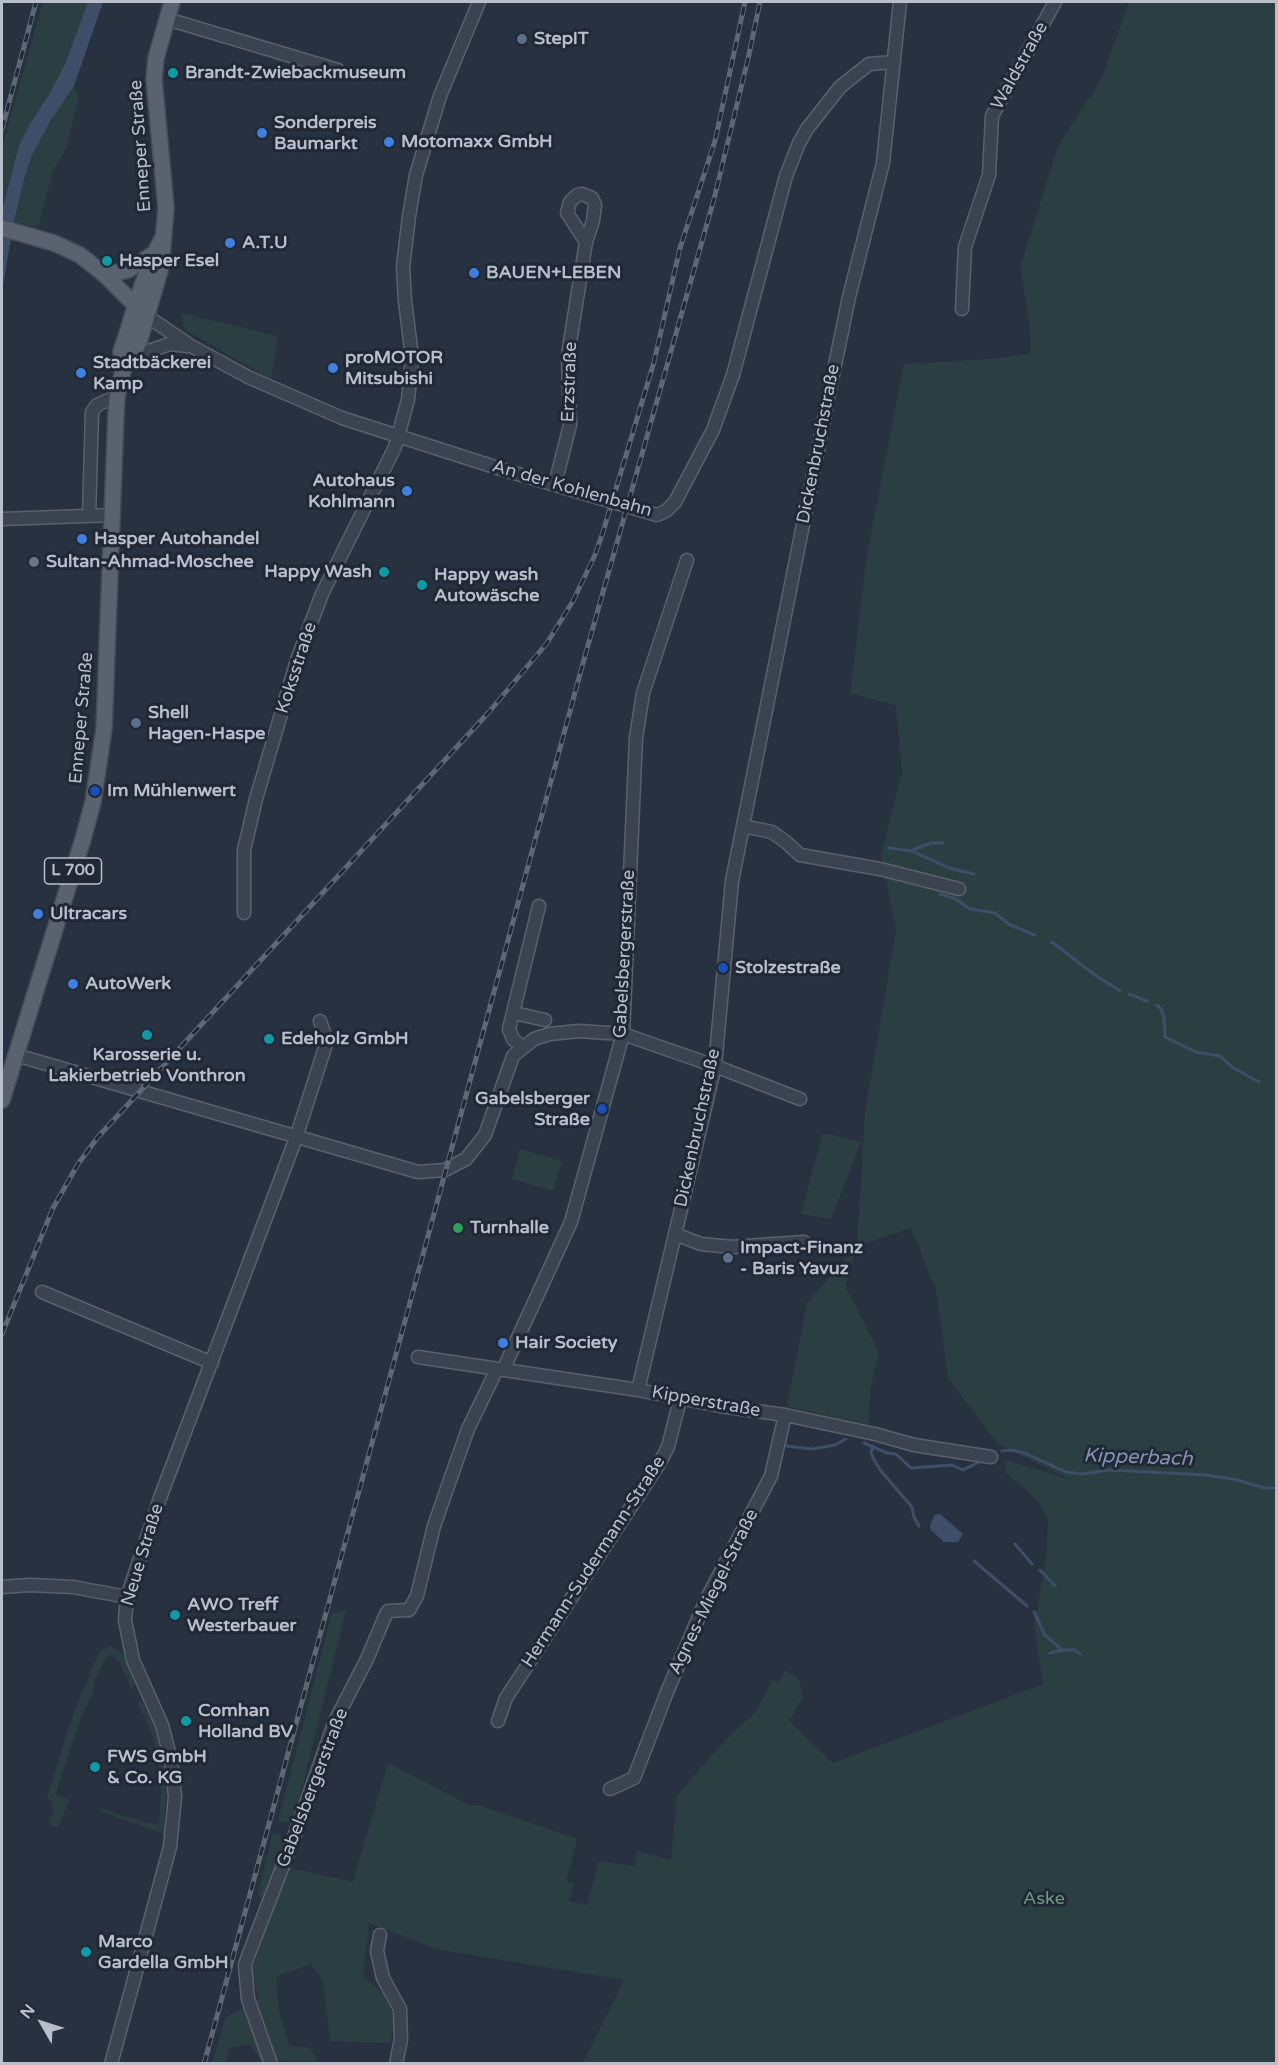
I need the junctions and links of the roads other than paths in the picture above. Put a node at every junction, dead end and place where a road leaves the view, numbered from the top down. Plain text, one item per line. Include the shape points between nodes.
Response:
1 (172, 2) edge
2 (479, 2) edge
3 (900, 2) edge
4 (1055, 2) edge
5 (167, 19) junction
6 (894, 62) junction
7 (338, 70) dead end
8 (2, 228) edge
9 (164, 235) junction
10 (586, 243) dead end
11 (155, 253) junction
12 (105, 275) junction
13 (135, 307) junction
14 (962, 309) dead end
15 (148, 317) junction
16 (191, 346) junction
17 (128, 360) junction
18 (117, 396) junction
19 (398, 438) junction
20 (555, 484) junction
21 (112, 515) junction
22 (89, 516) junction
23 (2, 519) edge
24 (687, 560) dead end
25 (743, 826) junction
26 (959, 889) dead end
27 (539, 906) dead end
28 (244, 912) dead end
29 (514, 1013) junction
30 (545, 1020) dead end
31 (320, 1021) dead end
32 (623, 1034) junction
33 (522, 1047) junction
34 (16, 1055) junction
35 (715, 1066) junction
36 (800, 1099) dead end
37 (2, 1100) edge
38 (296, 1138) junction
39 (675, 1234) junction
40 (804, 1242) dead end
41 (42, 1292) dead end
42 (418, 1357) dead end
43 (212, 1363) junction
44 (500, 1369) junction
45 (638, 1390) junction
46 (680, 1400) junction
47 (785, 1415) junction
48 (991, 1457) dead end
49 (2, 1587) edge
50 (127, 1597) junction
51 (498, 1721) dead end
52 (610, 1789) dead end
53 (380, 1935) dead end
54 (111, 2064) edge
55 (271, 2064) edge
56 (396, 2064) edge

1 - 5 main road, L 700
2 - 19 street, Koksstraße via 440,96 416,175 403,267 412,357 408,400
3 - 6 street, Dickenbruchstraße
4 - 14 street, Waldstraße via 992,116 988,175 965,247
5 - 7 street
5 - 9 main road, Enneper Straße / L 700 via 154,79 166,208
6 - 20 street, An der Kohlenbahn via 869,64 840,87 799,143 786,176 733,375 712,430 675,502 657,515
6 - 25 street, Dickenbruchstraße via 883,163 849,297
8 - 12 main road via 64,247
9 - 11 main road, Enneper Straße / L 700
9 - 15 main road, Enneper Straße / L 700 via 161,267
10 - 20 street, Erzstraße via 568,355 570,425
11 - 12 main road via 128,270
11 - 13 main road, Enneper Straße / L 700
12 - 13 main road
13 - 15 main road
13 - 17 main road, Enneper Straße / L 700 via 122,352
15 - 16 street, An der Kohlenbahn
15 - 17 main road, Enneper Straße / L 700
16 - 17 street, An der Kohlenbahn via 170,344
16 - 19 street, An der Kohlenbahn via 310,406
17 - 18 main road, Enneper Straße / L 700
18 - 21 main road, Enneper Straße / L 700
18 - 22 street via 92,412
19 - 20 street, An der Kohlenbahn
19 - 28 street, Koksstraße via 322,594 297,660 244,850
21 - 22 street
21 - 34 main road, Enneper Straße / L 700 via 105,704 96,782 83,839
22 - 23 street
24 - 32 street, Gabelsbergerstraße via 643,693 636,738
25 - 26 street via 772,832 800,855 880,869
25 - 35 street, Dickenbruchstraße via 726,932
27 - 29 street
29 - 30 street
29 - 33 street via 509,1029
31 - 38 street, Neue Straße via 327,1041
32 - 33 street via 550,1034
32 - 35 street
32 - 44 street, Gabelsbergerstraße via 571,1222
33 - 38 street via 513,1056 485,1135 466,1159 446,1170 418,1172
34 - 37 main road, Enneper Straße / L 700
34 - 38 street
35 - 36 street
35 - 39 street, Dickenbruchstraße
38 - 43 street, Neue Straße
39 - 40 street via 701,1244 732,1247
39 - 45 street, Dickenbruchstraße
41 - 43 street
42 - 44 street, Kipperstraße
43 - 50 street, Neue Straße
44 - 45 street, Kipperstraße
44 - 55 street, Gabelsbergerstraße via 468,1429 434,1526 417,1596 409,1610 386,1614 335,1721 245,1965 248,2000
45 - 46 street, Kipperstraße
46 - 47 street, Kipperstraße
46 - 51 street, Hermann-Sudermann-Straße via 668,1447 659,1464 506,1698
47 - 48 street, Kipperstraße via 914,1445
47 - 52 street, Agnes-Miegel-Straße via 771,1476 706,1600 634,1778
49 - 50 street via 73,1587
50 - 54 street, Neue Straße via 125,1620 133,1660 162,1725 175,1797 170,1847
53 - 56 street via 376,1951 383,1978 400,2009 402,2039

